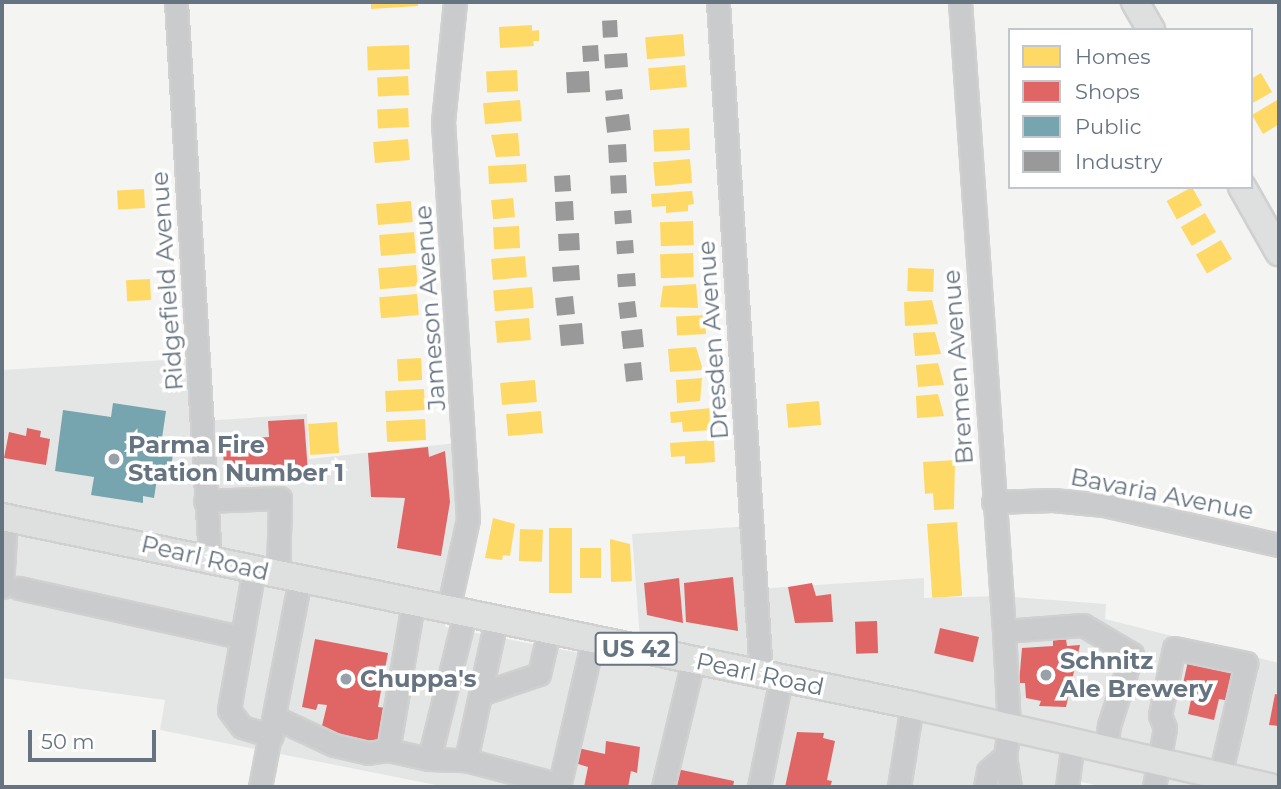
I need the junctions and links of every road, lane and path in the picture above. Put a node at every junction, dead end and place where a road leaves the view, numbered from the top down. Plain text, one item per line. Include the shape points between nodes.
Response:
1 (176, 2) edge
2 (455, 2) edge
3 (718, 2) edge
4 (960, 2) edge
5 (1135, 2) edge
6 (1150, 28) edge
7 (1243, 189) edge
8 (1279, 252) edge
9 (205, 501) junction
10 (993, 502) junction
11 (4, 518) edge
12 (1279, 545) edge
13 (210, 558) junction
14 (277, 574) junction
15 (10, 588) edge
16 (413, 603) junction
17 (457, 612) junction
18 (496, 620) junction
19 (549, 631) junction
20 (1003, 631) junction
21 (240, 637) junction
22 (593, 640) junction
23 (693, 661) junction
24 (771, 677) junction
25 (480, 694) junction
26 (912, 705) junction
27 (274, 727) junction
28 (1009, 728) junction
29 (1073, 742) junction
30 (388, 750) junction
31 (1106, 750) junction
32 (1005, 756) junction
33 (429, 759) junction
34 (466, 760) junction
35 (1154, 774) edge
36 (1220, 776) junction
37 (560, 786) edge
38 (260, 787) edge
39 (663, 787) edge
40 (759, 787) edge
41 (898, 787) edge
42 (985, 787) edge
43 (1010, 787) edge
44 (1067, 787) edge
45 (1270, 787) edge

1 - 9 street, Ridgefield Avenue
2 - 17 street, Jameson Avenue via 443,122 468,519
3 - 24 street, Dresden Avenue
4 - 10 street, Bremen Avenue
5 - 6 main road
7 - 8 main road
9 - 13 street, Ridgefield Avenue
9 - 14 street via 280,498
10 - 12 street, Bavaria Avenue via 1053,500 1104,505
10 - 20 street, Bremen Avenue
11 - 13 main road, Pearl Road / US 42
11 - 15 street
13 - 14 main road, Pearl Road / US 42
14 - 16 main road, Pearl Road / US 42
14 - 21 street
14 - 27 street
15 - 21 street
16 - 17 main road, Pearl Road / US 42
16 - 30 street
17 - 18 main road, Pearl Road / US 42
17 - 33 street, Jameson Avenue
18 - 19 main road, Pearl Road / US 42
18 - 25 street
19 - 22 main road, Pearl Road / US 42
19 - 25 street via 539,674
20 - 28 street, Bremen Avenue
20 - 31 street via 1083,625 1132,654 1109,725
21 - 27 street via 232,718 242,727
22 - 23 main road, Pearl Road / US 42
22 - 37 street
23 - 24 main road, Pearl Road / US 42
23 - 39 street
24 - 26 main road, Pearl Road / US 42
24 - 40 street, Dresden Avenue
25 - 34 street
26 - 28 main road, Pearl Road / US 42
26 - 41 street
27 - 30 street via 368,753
27 - 38 street
28 - 29 main road, Pearl Road / US 42
28 - 32 street, Bremen Avenue
29 - 31 main road, Pearl Road / US 42
29 - 44 street
30 - 33 street
31 - 35 main road, Pearl Road / US 42
32 - 42 street via 988,771
32 - 43 street
33 - 34 street
34 - 37 street
35 - 36 main road, Pearl Road / US 42
35 - 36 street via 1165,729 1160,715 1174,648 1246,663
36 - 45 main road, Pearl Road / US 42

